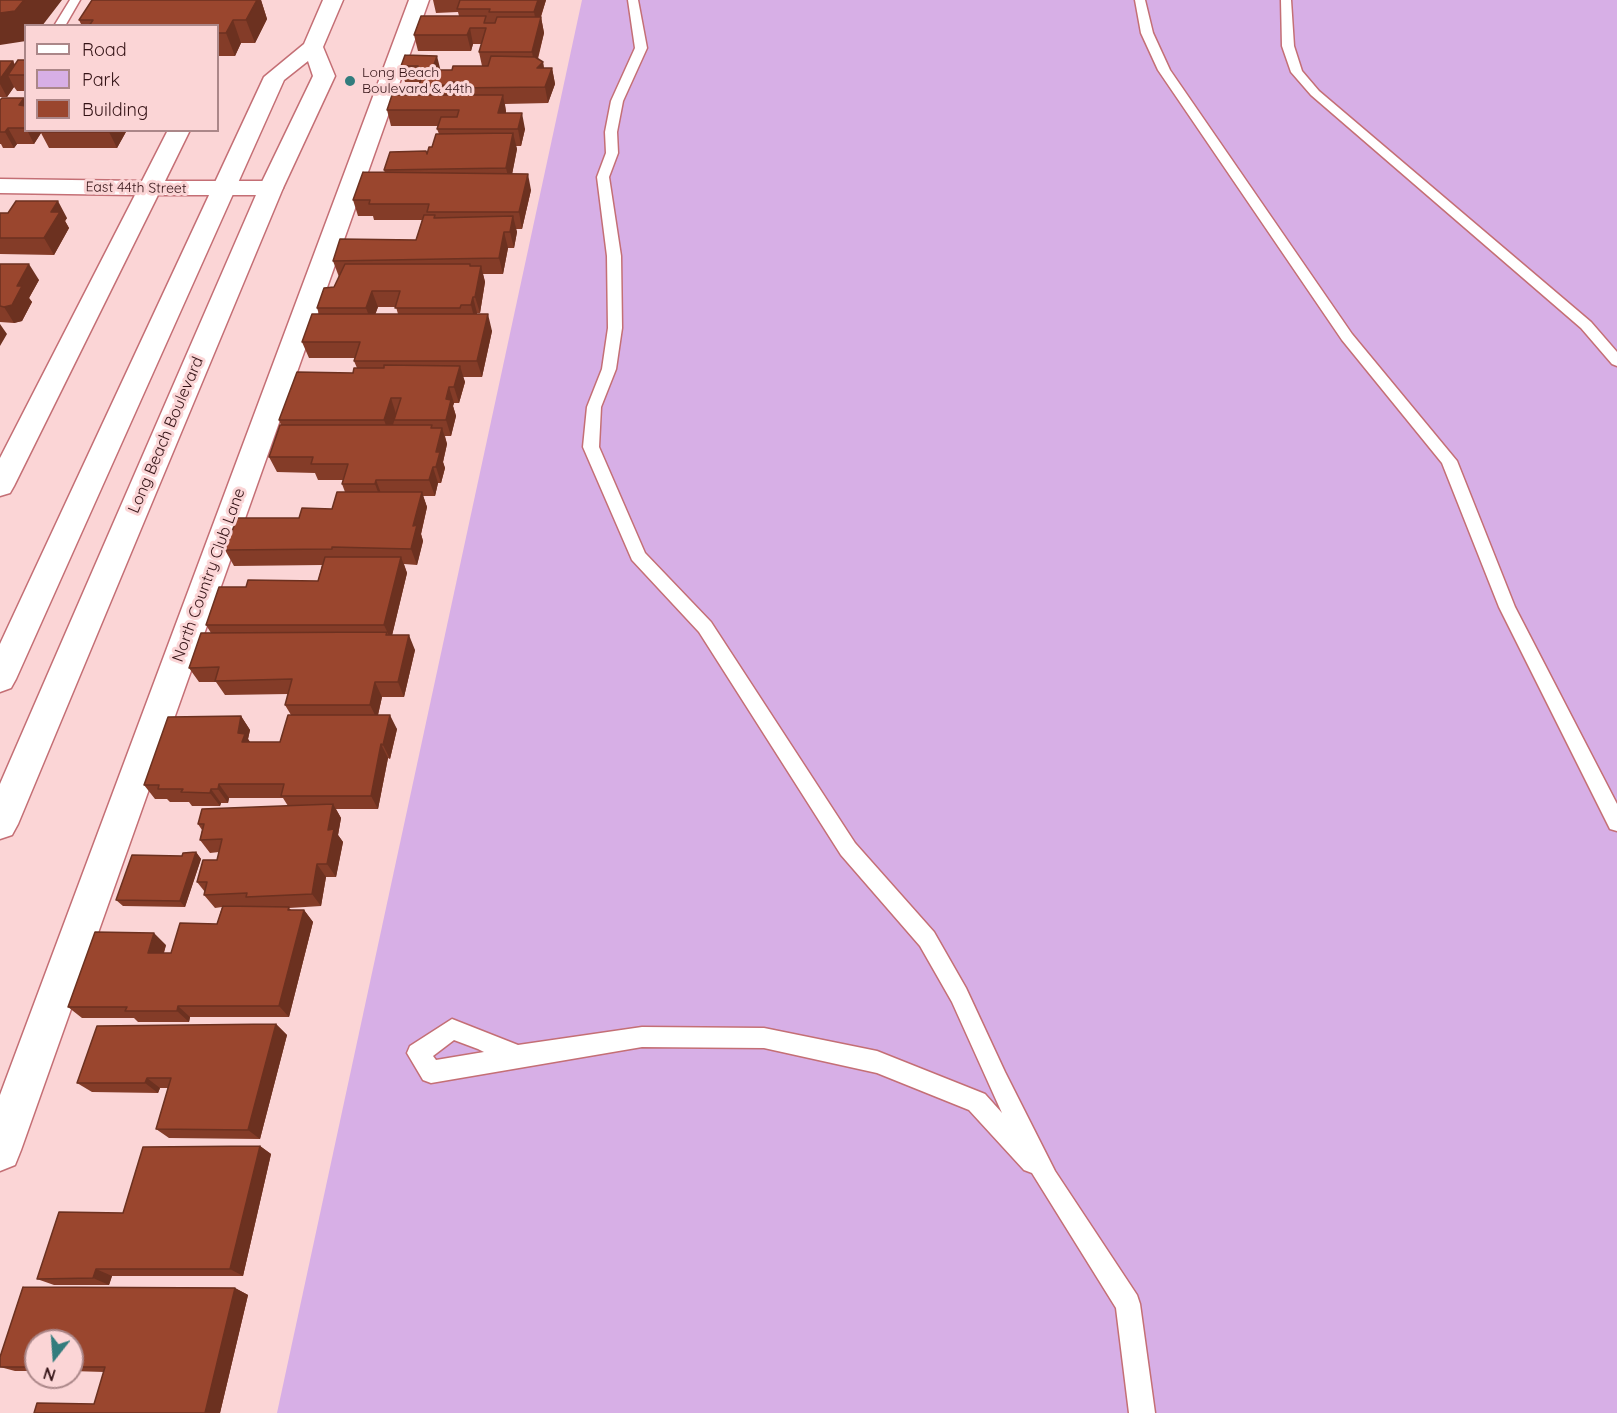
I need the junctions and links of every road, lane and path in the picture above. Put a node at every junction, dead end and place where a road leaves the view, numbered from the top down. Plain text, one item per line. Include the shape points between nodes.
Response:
1 (75, 0) edge
2 (333, 0) edge
3 (418, 0) edge
4 (633, 0) edge
5 (1140, 0) edge
6 (1286, 0) edge
7 (60, 24) edge
8 (313, 47) junction
9 (178, 132) edge
10 (0, 186) edge
11 (271, 188) junction
12 (151, 189) junction
13 (224, 189) junction
14 (1617, 361) edge
15 (0, 486) edge
16 (0, 679) edge
17 (1617, 823) edge
18 (0, 824) edge
19 (518, 1056) dead end
20 (0, 1150) edge
21 (1047, 1179) junction
22 (1142, 1413) edge

1 - 7 lane
2 - 8 street
3 - 20 street, North Country Club Lane
4 - 21 lane via 642,48 617,100 612,153 603,177 614,256 615,328 609,369 594,407 591,447 638,556 705,627 848,849 927,939 959,995
5 - 17 lane via 1147,33 1164,70 1347,337 1449,461 1507,607
6 - 14 lane via 1288,46 1297,72 1315,93 1586,325
8 - 11 street, Long Beach Boulevard via 324,76
8 - 13 street via 275,77
9 - 12 street
10 - 12 street, East 44th Street
11 - 13 street, East 44th Street
11 - 18 street, Long Beach Boulevard
12 - 13 street, East 44th Street
12 - 15 street
13 - 16 street
19 - 21 lane via 642,1037 764,1038 877,1062 977,1102
21 - 22 lane via 1128,1304

